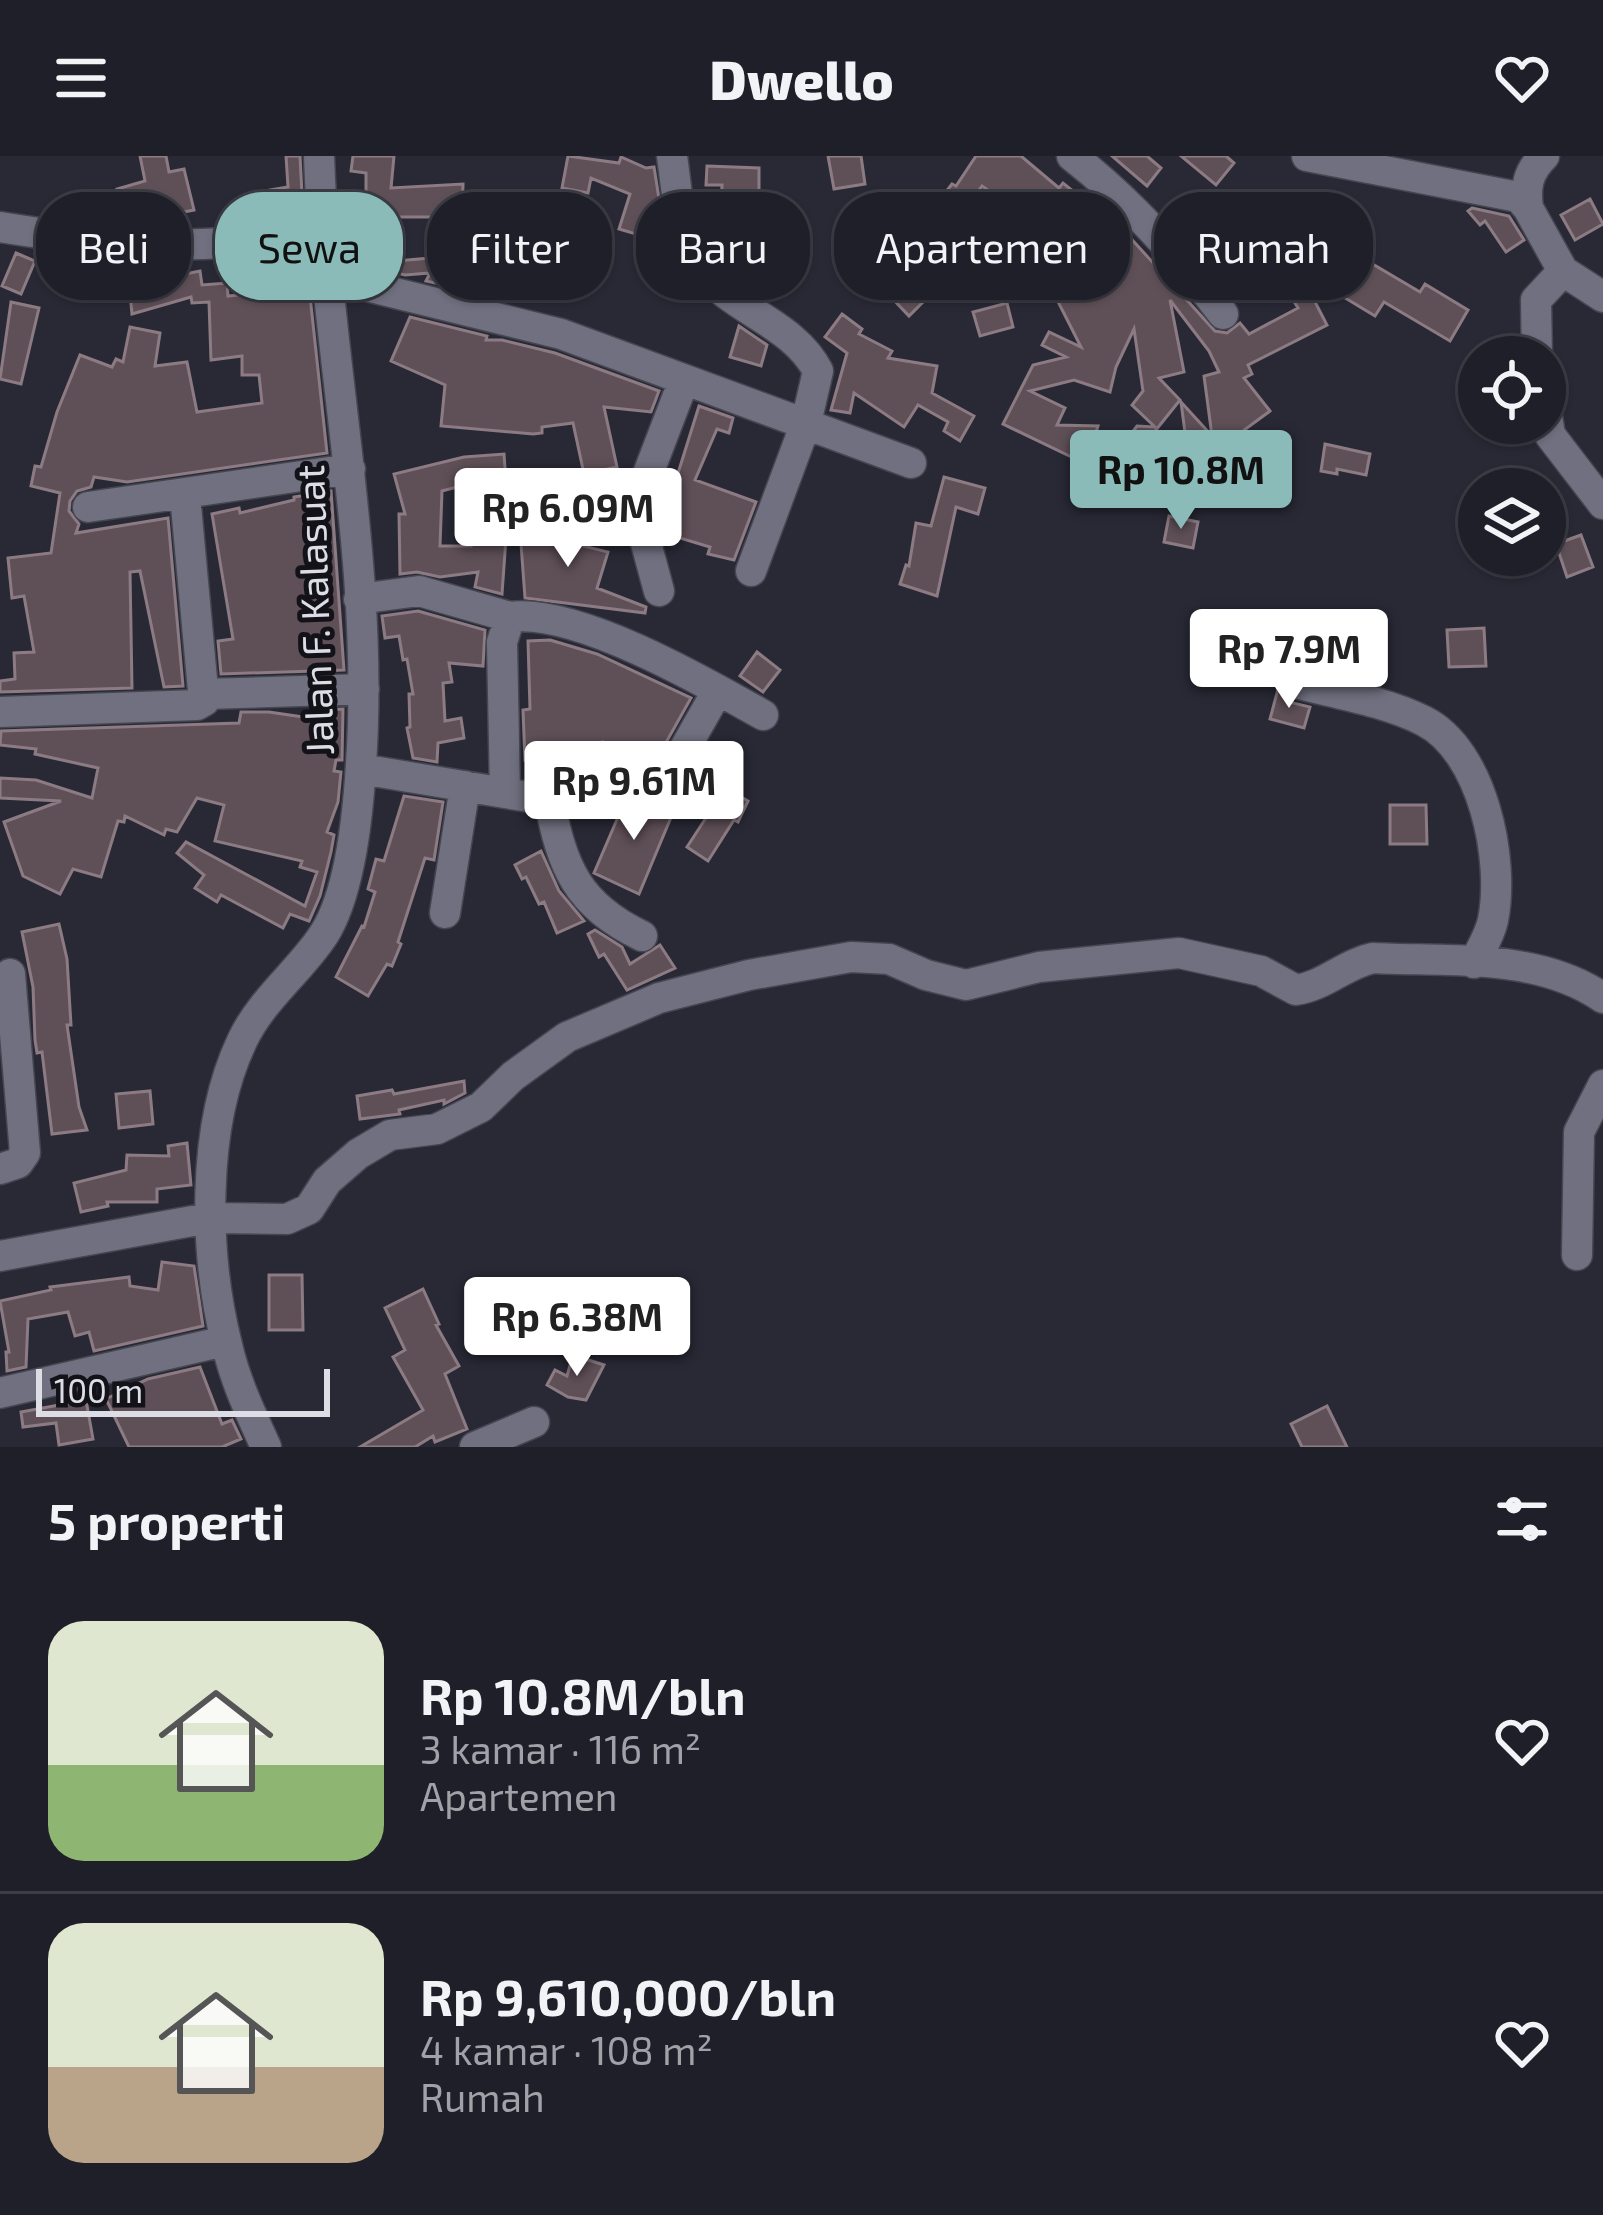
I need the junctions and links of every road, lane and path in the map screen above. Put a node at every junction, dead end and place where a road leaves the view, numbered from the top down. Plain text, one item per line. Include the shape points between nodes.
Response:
1 (319, 156) edge
2 (672, 156) edge
3 (1072, 156) edge
4 (1307, 156) edge
5 (1544, 156) edge
6 (1353, 161) edge
7 (321, 192) edge
8 (1528, 208) junction
9 (0, 227) edge
10 (215, 243) edge
11 (1563, 271) junction
12 (403, 295) edge
13 (1603, 297) edge
14 (329, 300) edge
15 (1222, 314) dead end
16 (1537, 336) edge
17 (684, 380) junction
18 (806, 423) junction
19 (1557, 444) edge
20 (911, 463) dead end
21 (350, 469) junction
22 (185, 495) junction
23 (1603, 504) edge
24 (88, 507) dead end
25 (752, 571) dead end
26 (659, 591) dead end
27 (359, 599) junction
28 (510, 616) junction
29 (1299, 684) dead end
30 (364, 689) junction
31 (718, 690) junction
32 (206, 694) junction
33 (0, 712) edge
34 (763, 715) dead end
35 (361, 769) junction
36 (465, 786) junction
37 (506, 792) junction
38 (549, 799) junction
39 (446, 913) dead end
40 (642, 936) dead end
41 (1474, 963) junction
42 (10, 974) dead end
43 (1603, 998) edge
44 (1603, 1085) edge
45 (0, 1169) edge
46 (209, 1218) junction
47 (1577, 1255) dead end
48 (0, 1256) edge
49 (225, 1341) junction
50 (0, 1393) edge
51 (534, 1422) dead end
52 (266, 1447) edge
53 (475, 1447) edge

1 - 7 street, Jalan F. Kalasuat
2 - 18 street via 701,270 811,357 817,389
3 - 15 street via 1142,216
4 - 6 street
5 - 8 street via 1525,188
6 - 8 street via 1508,193
8 - 11 street
9 - 10 street via 88,241
11 - 13 street
11 - 16 street via 1536,300
12 - 17 street via 561,334
14 - 21 street, Jalan F. Kalasuat
17 - 18 street
17 - 26 street via 643,487 640,521
18 - 20 street
18 - 25 street
19 - 23 street
21 - 22 street
21 - 27 street, Jalan F. Kalasuat
22 - 24 street
22 - 32 street
27 - 28 street via 419,592
27 - 30 street, Jalan F. Kalasuat
28 - 31 street via 581,628
28 - 37 street via 502,642
29 - 41 street via 1424,721 1470,767 1495,856 1497,895
30 - 32 street
30 - 35 street, Jalan F. Kalasuat
31 - 34 street
31 - 38 street via 659,786 596,770
32 - 33 street via 197,705
35 - 36 street
35 - 46 street, Jalan F. Kalasuat via 332,922 240,1045 221,1107
36 - 37 street
36 - 39 street
37 - 38 street
38 - 40 street via 584,896
41 - 43 street via 1558,974
41 - 46 street via 1373,958 1296,990 1247,967 1179,953 1040,968 966,986 889,958 749,976 659,998 567,1037 481,1107 437,1130 390,1135 358,1154 309,1209 286,1219
42 - 45 street via 25,1153
44 - 47 street via 1579,1132
46 - 48 street
46 - 49 street, Jalan F. Kalasuat
49 - 50 street
49 - 52 street, Jalan F. Kalasuat
51 - 53 street

